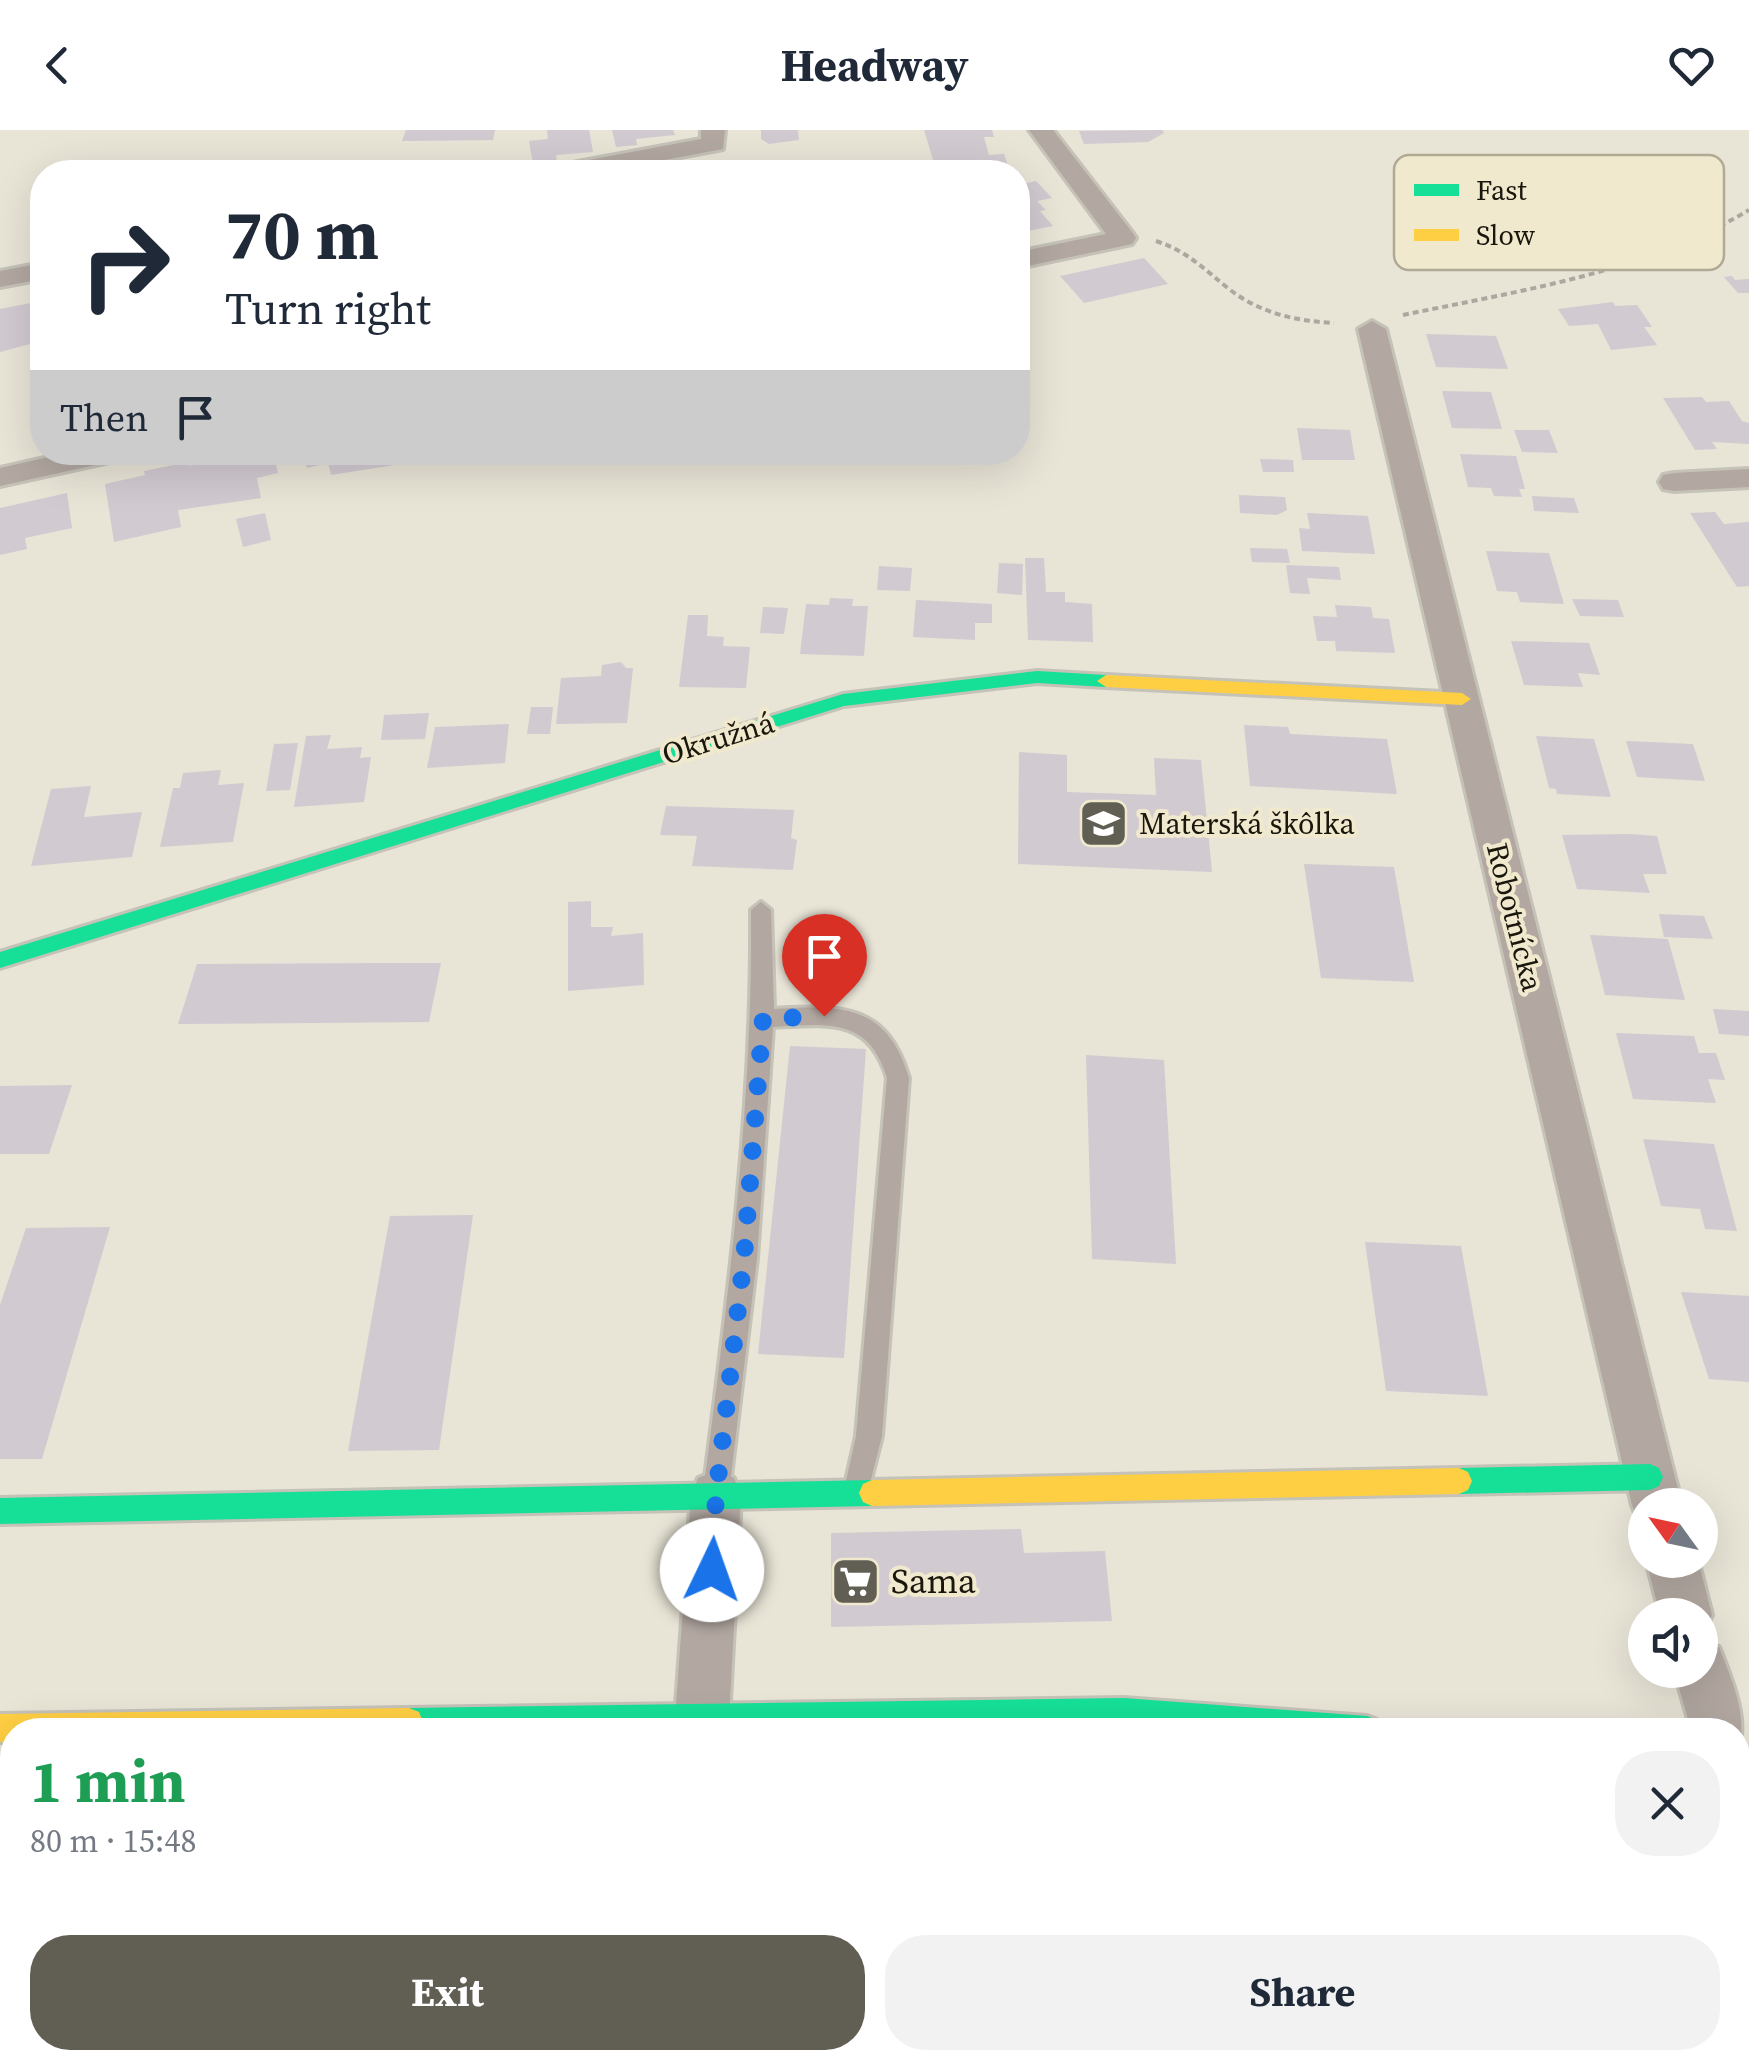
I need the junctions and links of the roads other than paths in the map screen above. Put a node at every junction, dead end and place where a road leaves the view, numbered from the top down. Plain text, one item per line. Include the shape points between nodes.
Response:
1 (712, 130) edge
2 (1041, 130) edge
3 (627, 160) edge
4 (1030, 257) edge
5 (30, 274) edge
6 (0, 280) edge
7 (1369, 326) road end
8 (56, 465) edge
9 (0, 477) edge
10 (1749, 478) edge
11 (1674, 482) dead end
12 (1462, 699) junction
13 (761, 910) dead end
14 (0, 960) edge
15 (763, 1019) junction
16 (1653, 1488) edge
17 (1628, 1491) edge
18 (856, 1494) junction
19 (716, 1496) junction
20 (0, 1511) edge
21 (1706, 1688) edge
22 (702, 1718) edge
23 (762, 1718) edge
24 (1205, 1718) edge
25 (1715, 1718) edge

1 - 3 street via 714,144
2 - 4 street via 1123,238
5 - 6 street
7 - 12 street, Robotnícka
8 - 9 street
10 - 11 street
12 - 14 street, Okružná via 1038,677 843,700
12 - 16 street, Robotnícka
13 - 15 lane
15 - 18 lane via 824,1016 851,1022 888,1046 898,1078 868,1436
15 - 19 lane
17 - 18 street
18 - 19 street
19 - 20 street
19 - 22 street
21 - 25 street
23 - 24 street via 1124,1712

